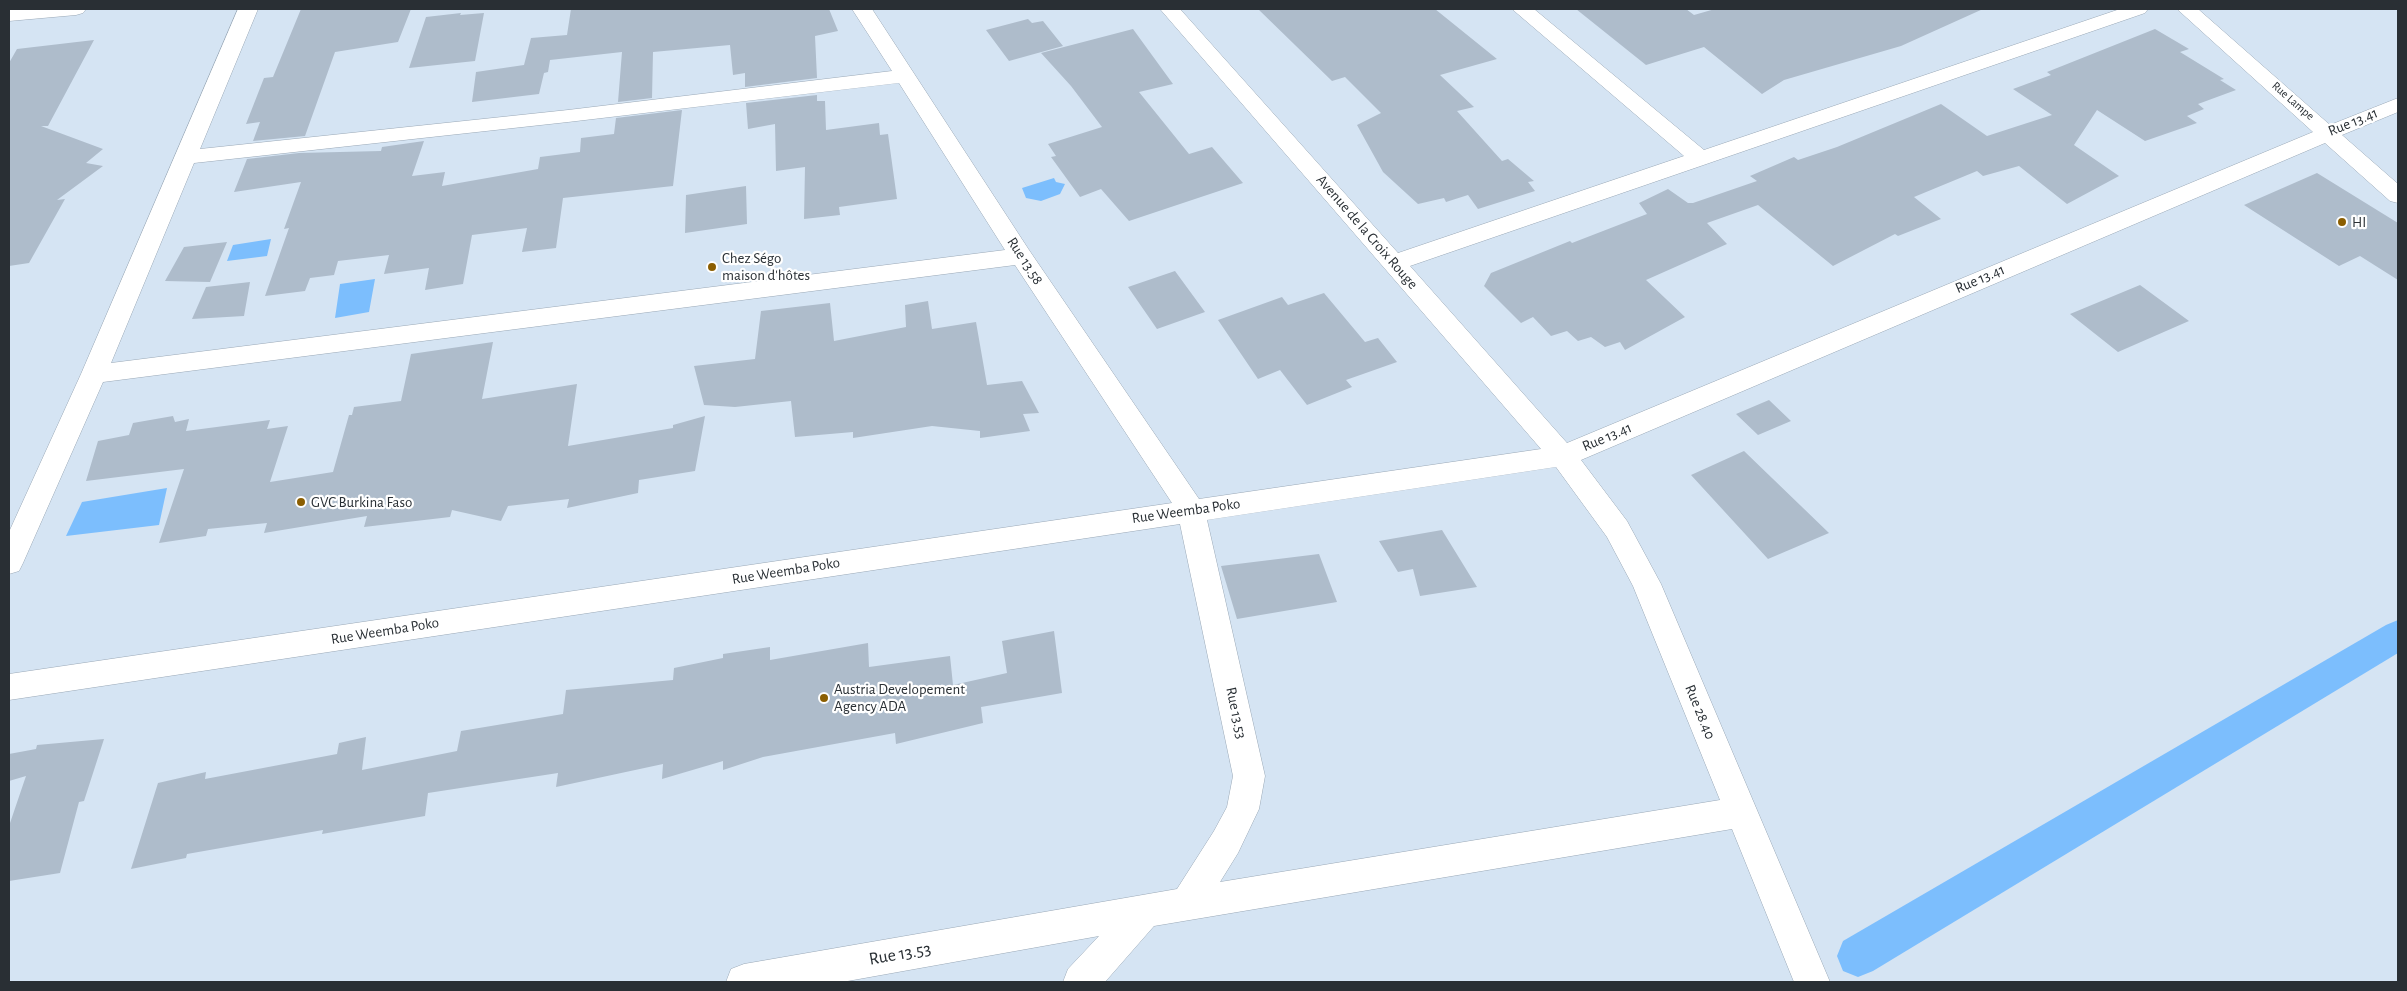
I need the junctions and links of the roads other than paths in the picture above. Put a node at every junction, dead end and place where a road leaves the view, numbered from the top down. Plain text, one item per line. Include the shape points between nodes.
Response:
1 (76, 9) edge
2 (248, 9) edge
3 (862, 9) edge
4 (1170, 9) edge
5 (1522, 9) edge
6 (2138, 9) edge
7 (2186, 9) edge
8 (9, 15) edge
9 (904, 76) junction
10 (2398, 104) edge
11 (2328, 132) junction
12 (187, 157) junction
13 (1700, 158) junction
14 (2398, 196) edge
15 (1021, 256) junction
16 (1394, 263) junction
17 (94, 374) junction
18 (1563, 456) junction
19 (1191, 510) junction
20 (9, 563) edge
21 (9, 687) edge
22 (1741, 812) junction
23 (1187, 904) junction
24 (1145, 911) junction
25 (744, 982) edge
26 (1081, 982) edge
27 (1812, 982) edge

1 - 8 street
2 - 12 street
3 - 9 street, Rue 13.58
4 - 16 street, Avenue de la Croix Rouge
5 - 13 street
6 - 13 street
7 - 11 street, Rue Lampe
9 - 12 street
9 - 15 street, Rue 13.58
10 - 11 street, Rue 13.41
11 - 14 street, Rue Lampe
11 - 18 street, Rue 13.41
12 - 17 street
13 - 16 street
15 - 17 street
15 - 19 street, Rue 13.58
16 - 18 street, Avenue de la Croix Rouge
17 - 20 street
18 - 19 street, Rue Weemba Poko
18 - 22 street, Rue 28.40 via 1617,529 1647,584
19 - 21 street, Rue Weemba Poko
19 - 23 street, Rue 13.53 via 1250,776 1243,809
22 - 23 street, Rue 13.53
22 - 27 street, Rue 28.40
23 - 24 street, Rue 13.53
24 - 25 street, Rue 13.53
24 - 26 street

